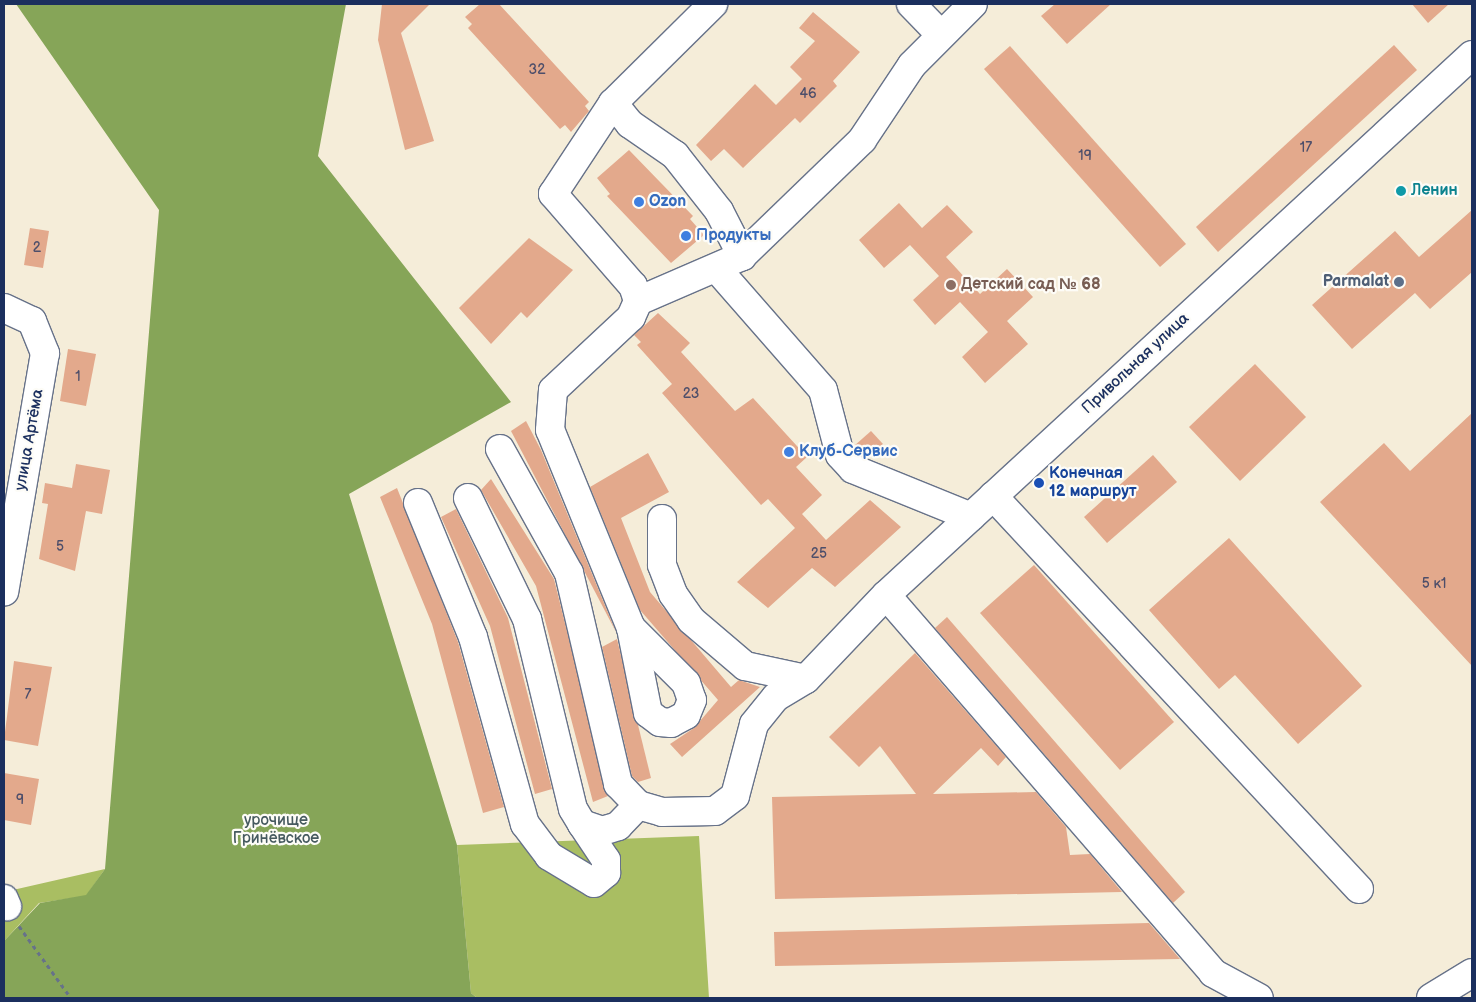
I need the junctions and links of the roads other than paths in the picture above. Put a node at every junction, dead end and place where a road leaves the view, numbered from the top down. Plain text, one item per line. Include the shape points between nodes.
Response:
1 (713, 4) edge
2 (911, 4) edge
3 (973, 4) edge
4 (940, 34) junction
5 (1472, 55) edge
6 (613, 103) junction
7 (742, 256) junction
8 (718, 270) junction
9 (638, 301) junction
10 (4, 308) edge
11 (500, 449) dead end
12 (993, 496) junction
13 (468, 498) dead end
14 (418, 503) dead end
15 (970, 517) junction
16 (662, 519) dead end
17 (4, 592) edge
18 (886, 595) junction
19 (631, 628) dead end
20 (806, 679) junction
21 (638, 805) junction
22 (582, 824) junction
23 (1359, 889) dead end
24 (1472, 972) edge
25 (1259, 998) edge
26 (1431, 998) edge

1 - 6 street
2 - 4 street
3 - 4 street
4 - 7 street via 888,96 862,140
5 - 12 street, Привольная улица
6 - 7 street via 630,124 675,156 718,211
6 - 9 street via 554,194 633,286
7 - 8 street
8 - 9 street
8 - 15 street via 822,390 840,455 853,469
9 - 19 street via 626,322 553,390 550,406 550,430
10 - 17 street, улица Артёма via 32,322 44,353
11 - 21 street via 569,573 618,784
12 - 15 street, Привольная улица
12 - 23 street
13 - 22 street via 527,619 573,809
14 - 22 street via 473,637 525,824 549,856 594,883 606,873 606,860
15 - 18 street, Привольная улица
16 - 20 street via 662,565 673,594 691,620 745,666
18 - 20 street, Привольная улица
18 - 25 street via 1213,973
20 - 21 street, Привольная улица via 776,697 754,724 735,796 714,811 692,815
21 - 22 street via 618,826 602,832
24 - 26 street

